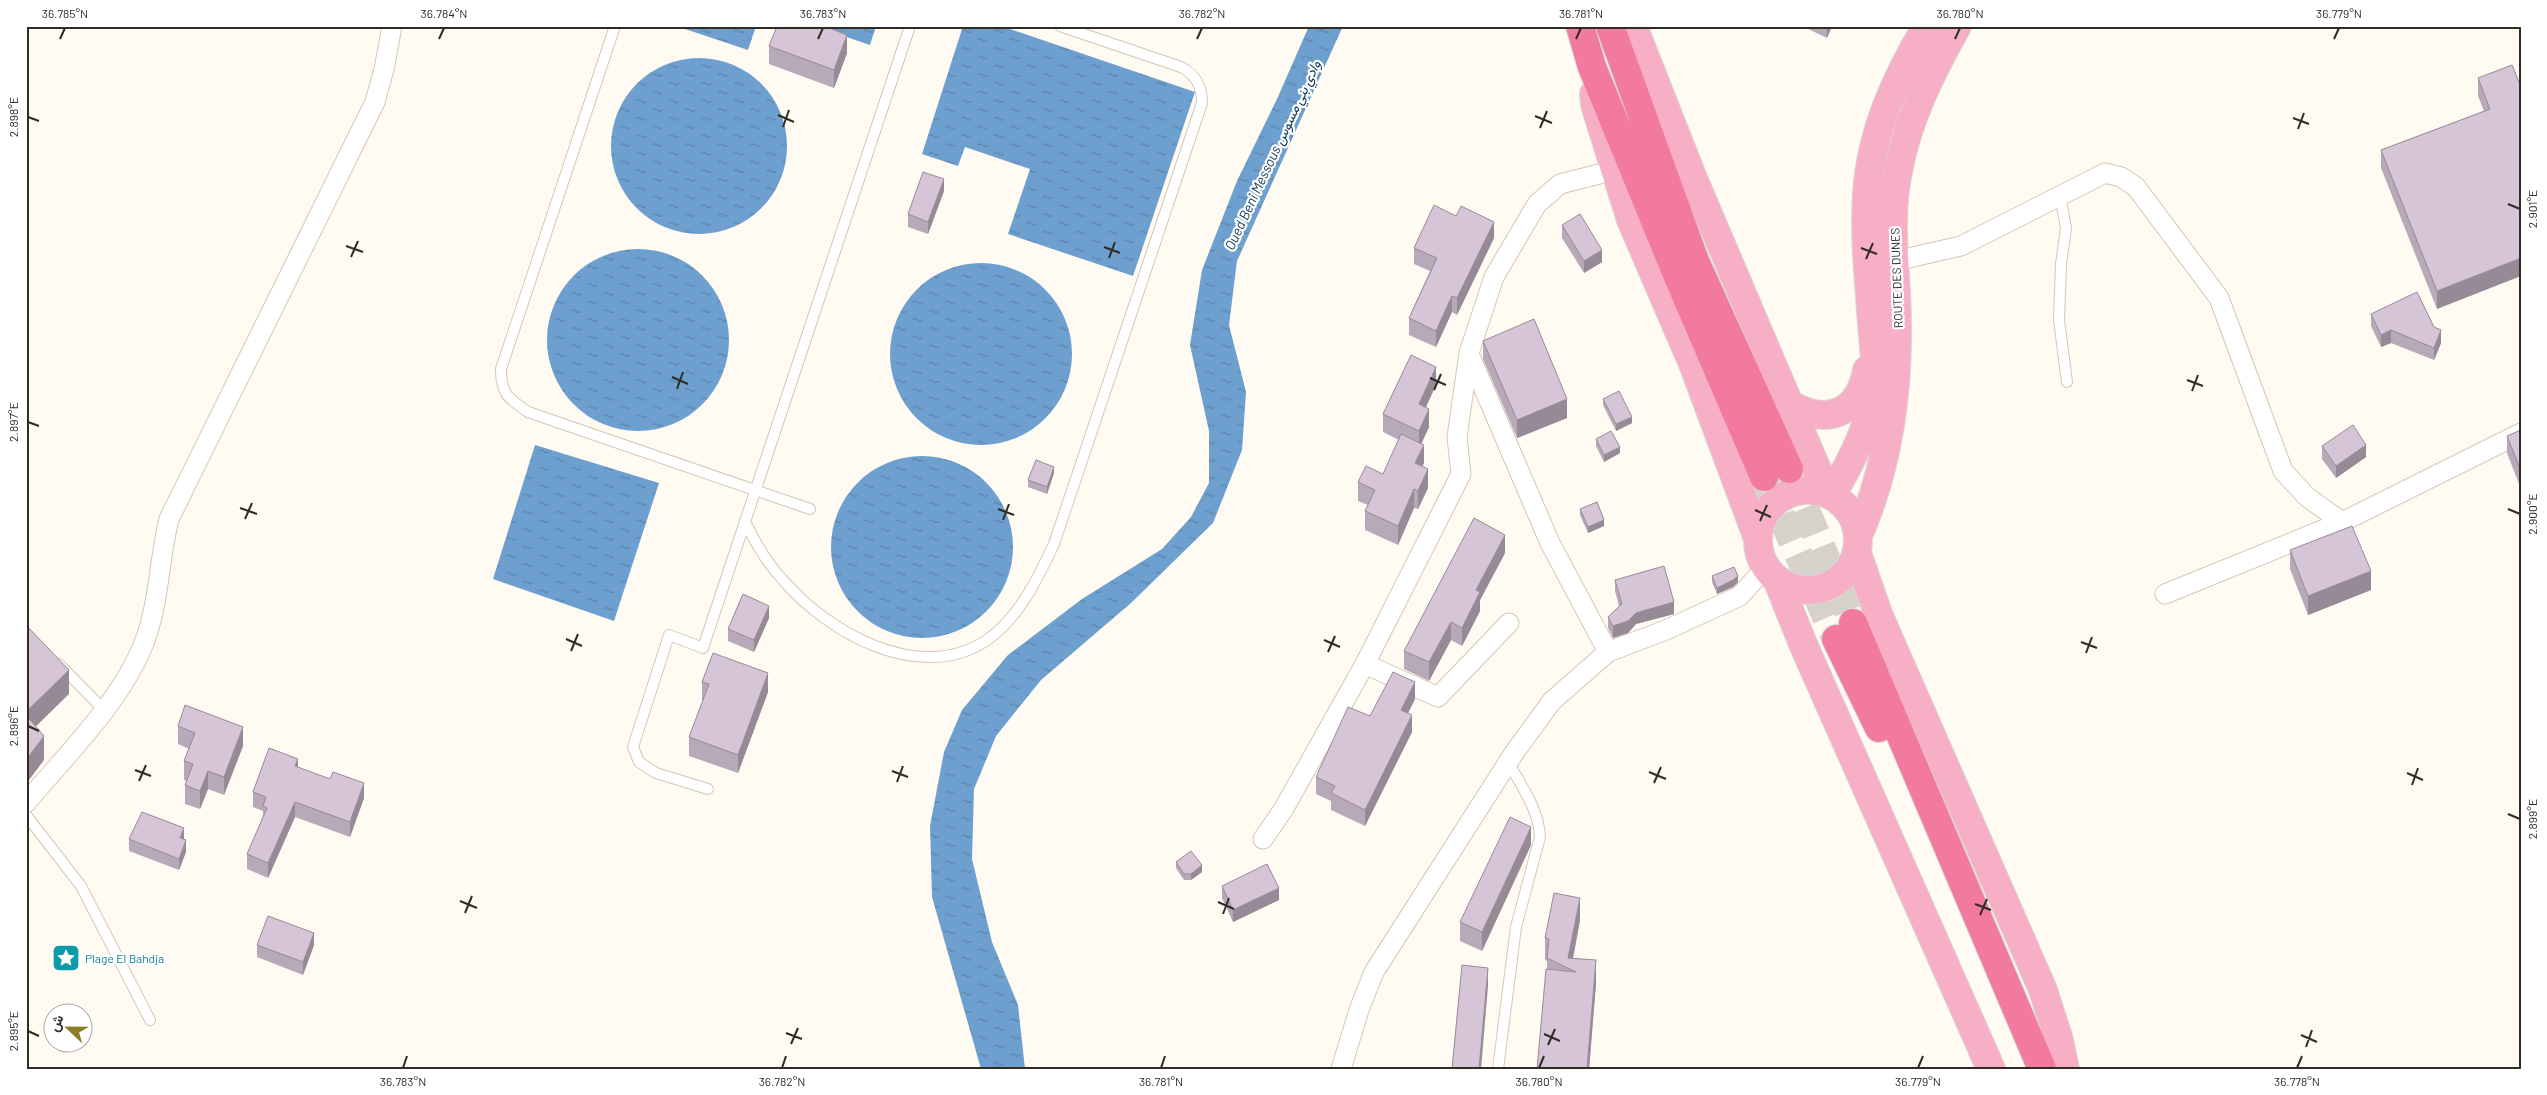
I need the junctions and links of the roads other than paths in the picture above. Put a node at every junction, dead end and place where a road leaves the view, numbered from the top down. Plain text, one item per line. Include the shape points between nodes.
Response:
1 (392, 26) edge
2 (615, 26) edge
3 (910, 26) edge
4 (1060, 26) edge
5 (1580, 26) edge
6 (1610, 26) edge
7 (1634, 26) edge
8 (1927, 26) edge
9 (1957, 26) edge
10 (1592, 68) junction
11 (1615, 170) junction
12 (2060, 195) junction
13 (1894, 261) junction
14 (1874, 347) junction
15 (1468, 353) junction
16 (2067, 382) dead end
17 (1791, 405) junction
18 (2521, 434) edge
19 (755, 490) junction
20 (1830, 494) junction
21 (810, 509) dead end
22 (745, 522) junction
23 (2342, 522) junction
24 (1758, 540) junction
25 (1857, 545) junction
26 (1771, 573) junction
27 (2164, 594) dead end
28 (1509, 623) dead end
29 (1608, 652) junction
30 (52, 658) edge
31 (1365, 664) junction
32 (104, 710) junction
33 (1508, 762) junction
34 (708, 789) dead end
35 (26, 803) edge
36 (26, 814) edge
37 (1263, 839) dead end
38 (150, 1020) dead end
39 (1341, 1069) edge
40 (1498, 1069) edge
41 (1991, 1069) edge
42 (2022, 1069) edge
43 (2042, 1069) edge
44 (2065, 1069) edge

1 - 32 street via 375,102 169,519 145,642 126,680
2 - 19 lane via 501,369 501,386 514,403 528,412
3 - 19 lane
4 - 22 lane via 1180,67 1195,77 1202,103 1054,544 1026,596 1001,629 971,649 937,658 902,655 846,630 801,600 768,562
5 - 10 highway
6 - 10 highway via 1776,473 1678,277
7 - 17 main road via 1692,176
8 - 14 main road, ROUTE DES DUNES via 1886,106 1872,154 1866,237
9 - 13 main road, ROUTE DES DUNES via 1931,73 1906,131 1896,179
10 - 11 main road via 1595,105
11 - 15 street via 1560,184 1537,204 1494,277
11 - 24 main road via 1631,220 1693,364
12 - 13 street via 1961,246
12 - 16 lane via 2066,228 2059,320
12 - 23 street via 2105,173 2121,177 2136,187 2218,298 2283,472 2307,497
13 - 25 main road, ROUTE DES DUNES via 1896,391 1880,477
14 - 17 main road via 1862,389 1846,409 1819,416 1804,413
14 - 20 main road, ROUTE DES DUNES via 1875,380 1869,415 1857,448
15 - 29 street via 1550,543
15 - 31 street via 1458,437 1461,474
17 - 20 main road
18 - 23 street
19 - 21 lane
19 - 22 lane
20 - 24 main road via 1811,489 1795,491 1780,498 1768,509
20 - 25 main road via 1846,506 1855,520
22 - 34 lane via 703,648 668,635 634,746 639,762 656,773
23 - 27 street
24 - 26 main road via 1760,554
25 - 26 main road via 1850,568 1838,580 1824,587 1808,590 1792,587
25 - 44 main road via 1878,616 2042,990
26 - 29 street via 1740,596
26 - 41 main road
28 - 31 street via 1438,697
29 - 33 street via 1552,701
30 - 32 lane
31 - 37 street via 1283,810
32 - 35 street
33 - 39 street via 1374,972
33 - 40 lane via 1526,794 1539,825 1540,837 1516,927
36 - 38 lane via 81,886
42 - 43 highway via 1845,631

